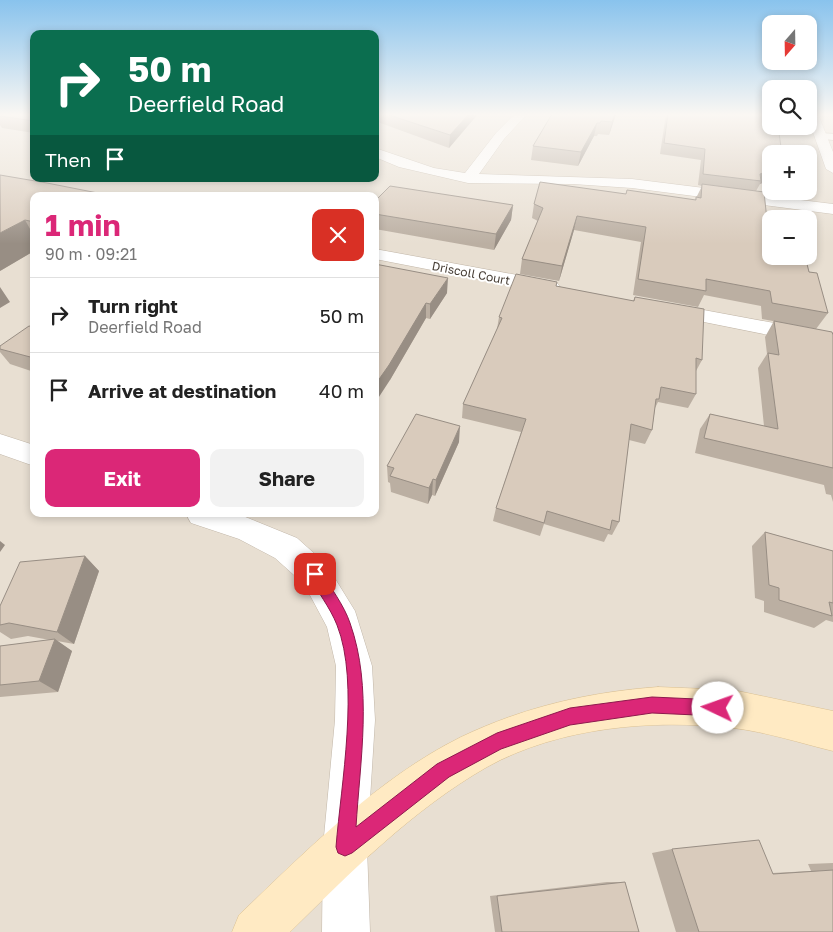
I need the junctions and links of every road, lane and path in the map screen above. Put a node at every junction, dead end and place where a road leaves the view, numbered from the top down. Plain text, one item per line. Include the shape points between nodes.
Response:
1 (386, 157) edge
2 (484, 157) edge
3 (468, 178) junction
4 (833, 210) edge
5 (379, 255) edge
6 (570, 291) edge
7 (648, 306) edge
8 (833, 341) edge
9 (0, 444) edge
10 (30, 455) edge
11 (210, 517) edge
12 (833, 732) edge
13 (345, 847) junction
14 (256, 932) edge
15 (346, 932) edge

1 - 3 street via 426,172
2 - 3 street
3 - 4 street via 602,181
5 - 6 street, Driscoll Court
7 - 8 street
9 - 10 street
11 - 13 street via 249,530 286,548 315,574 343,623 354,666 354,720
12 - 13 street via 734,709 652,705 570,716 497,742 443,770
13 - 14 street
13 - 15 street

